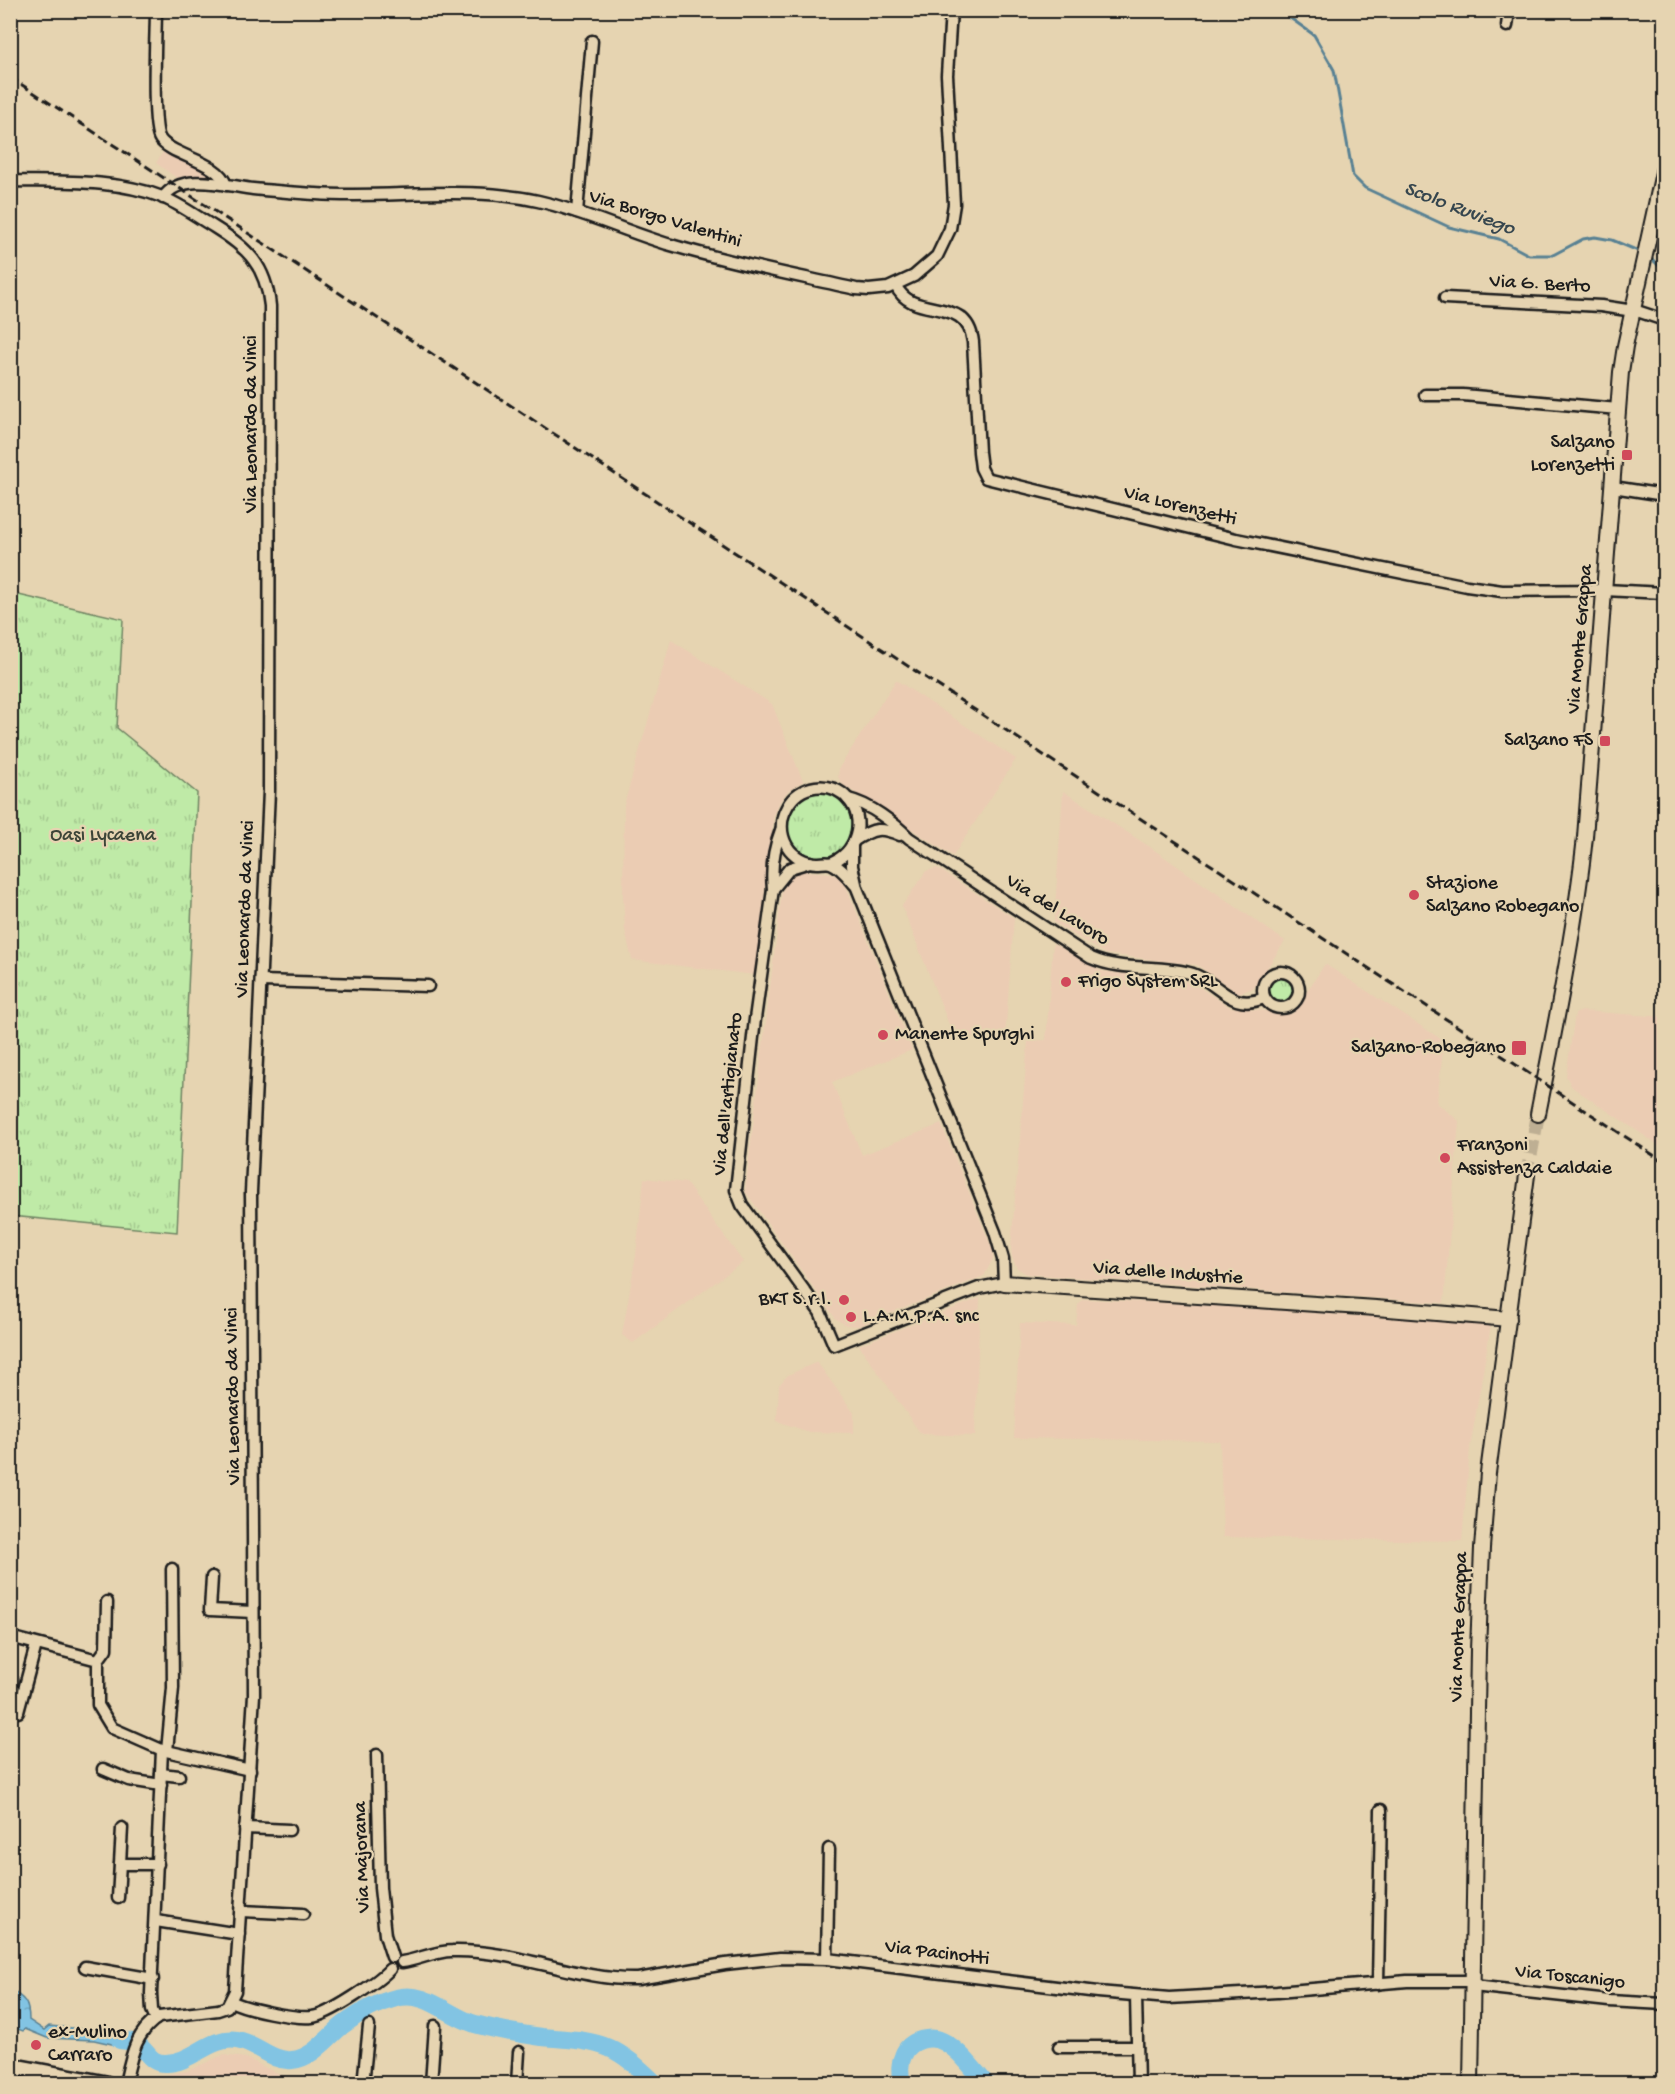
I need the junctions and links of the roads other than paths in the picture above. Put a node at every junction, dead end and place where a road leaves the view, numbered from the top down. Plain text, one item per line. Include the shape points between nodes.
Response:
1 (156, 10) edge
2 (951, 10) edge
3 (1509, 10) edge
4 (1507, 26) dead end
5 (592, 41) dead end
6 (1665, 168) edge
7 (10, 182) edge
8 (226, 184) junction
9 (164, 198) junction
10 (577, 212) junction
11 (896, 286) junction
12 (1444, 298) dead end
13 (1633, 311) junction
14 (1665, 320) edge
15 (1425, 395) dead end
16 (1618, 409) junction
17 (1613, 487) junction
18 (1665, 495) edge
19 (1605, 590) junction
20 (1665, 593) edge
21 (848, 799) junction
22 (781, 830) junction
23 (909, 838) junction
24 (854, 843) junction
25 (810, 862) junction
26 (830, 863) junction
27 (857, 888) junction
28 (773, 889) junction
29 (261, 981) junction
30 (428, 986) dead end
31 (1264, 998) dead end
32 (1538, 1114) tunnel mouth
33 (1527, 1175) tunnel mouth
34 (1004, 1283) junction
35 (1509, 1319) junction
36 (834, 1346) joint
37 (172, 1569) dead end
38 (212, 1577) dead end
39 (107, 1602) dead end
40 (253, 1612) junction
41 (10, 1638) edge
42 (36, 1645) junction
43 (98, 1660) junction
44 (18, 1712) dead end
45 (165, 1750) junction
46 (377, 1755) dead end
47 (103, 1769) dead end
48 (250, 1770) junction
49 (179, 1776) dead end
50 (161, 1779) junction
51 (1382, 1810) dead end
52 (122, 1828) dead end
53 (245, 1828) junction
54 (289, 1830) dead end
55 (829, 1849) dead end
56 (120, 1864) junction
57 (158, 1864) junction
58 (118, 1898) dead end
59 (240, 1911) junction
60 (303, 1914) dead end
61 (156, 1921) junction
62 (239, 1934) junction
63 (828, 1959) junction
64 (395, 1963) junction
65 (85, 1967) dead end
66 (153, 1978) junction
67 (1378, 1984) junction
68 (1473, 1984) junction
69 (1136, 1996) junction
70 (231, 2001) junction
71 (1665, 2004) edge
72 (156, 2019) junction
73 (369, 2026) dead end
74 (435, 2026) dead end
75 (1059, 2047) dead end
76 (1137, 2047) junction
77 (519, 2052) dead end
78 (10, 2066) edge
79 (79, 2082) edge
80 (106, 2084) edge
81 (125, 2084) edge
82 (363, 2084) edge
83 (431, 2084) edge
84 (517, 2084) edge
85 (1138, 2084) edge
86 (1471, 2084) edge

1 - 8 street via 157,134 165,144 217,172
2 - 11 street, Via Borgo Valentini via 947,75 953,219 937,256
3 - 4 street
5 - 10 street
6 - 13 street, Via Monte Grappa
7 - 9 street, Via Leonardo da Vinci via 103,185
8 - 9 street, Via Borgo Valentini via 182,184 169,190
8 - 10 street, Via Borgo Valentini via 322,195 504,196
9 - 29 street, Via Leonardo da Vinci via 245,250 262,272 268,291 269,769
10 - 11 street, Via Borgo Valentini via 654,240 834,284 869,290
11 - 19 street, Via Lorenzetti via 917,304 959,315 970,329 979,452 987,478 1236,539 1467,586 1502,591
12 - 13 street, Via G. Berto
13 - 14 street, Via G. Berto
13 - 16 street, Via Monte Grappa
15 - 16 street
16 - 17 street, Via Monte Grappa
17 - 18 street
17 - 19 street, Via Monte Grappa
19 - 20 street
19 - 32 street, Via Monte Grappa via 1580,888
21 - 22 street, Via dell'artigianato via 832,788 807,788 785,809
21 - 23 street, Via del Lavoro via 858,801
21 - 24 street via 858,820
22 - 25 street via 789,849
22 - 28 street, Via dell'artigianato
23 - 24 street, Via del Lavoro via 876,829
23 - 31 street, Via del Lavoro via 1091,958 1192,974 1239,1001
24 - 26 street via 842,858
24 - 27 street via 852,866
25 - 26 street
25 - 28 street via 790,868
26 - 27 street
27 - 34 street via 995,1232 1003,1259
28 - 36 street, Via dell'artigianato via 736,1190 742,1205 820,1312
29 - 30 street
29 - 40 street, Via Leonardo da Vinci via 251,1203
33 - 35 street, Via Monte Grappa
34 - 35 street, Via delle Industrie
34 - 36 street, Via delle Industrie via 979,1288
35 - 68 street, Via Monte Grappa via 1488,1477 1479,1591
37 - 45 street via 173,1688
38 - 40 street via 210,1610
39 - 43 street via 106,1649
40 - 48 street, Via Leonardo da Vinci
41 - 42 street
42 - 43 street
42 - 44 street
43 - 45 street via 98,1705 112,1728
45 - 48 street
45 - 50 street
46 - 64 street, Via Majorana via 382,1911
47 - 50 street via 129,1780
48 - 53 street, Via Leonardo da Vinci
49 - 50 street
50 - 57 street
51 - 67 street
52 - 56 street
53 - 54 street
53 - 59 street, Via Leonardo da Vinci
55 - 63 street
56 - 57 street
56 - 58 street
57 - 61 street
59 - 60 street
59 - 62 street, Via Leonardo da Vinci
61 - 62 street
61 - 66 street
62 - 70 street, Via Leonardo da Vinci
63 - 64 street, Via Pacinotti via 758,1960 625,1980 494,1954 449,1951
63 - 69 street, Via Pacinotti
64 - 70 street, Via Pacinotti via 376,1982 313,2017 246,2008
65 - 66 street
66 - 72 street via 151,2002
67 - 68 street, Via Pacinotti
67 - 69 street, Via Pacinotti via 1205,1997
68 - 71 street, Via Toscanigo
68 - 86 street, Via Monte Grappa
69 - 76 street
70 - 72 street via 227,2007 207,2013
72 - 81 street via 141,2033
73 - 82 street
74 - 83 street
75 - 76 street
76 - 85 street
77 - 84 street
78 - 79 main road
79 - 80 main road

